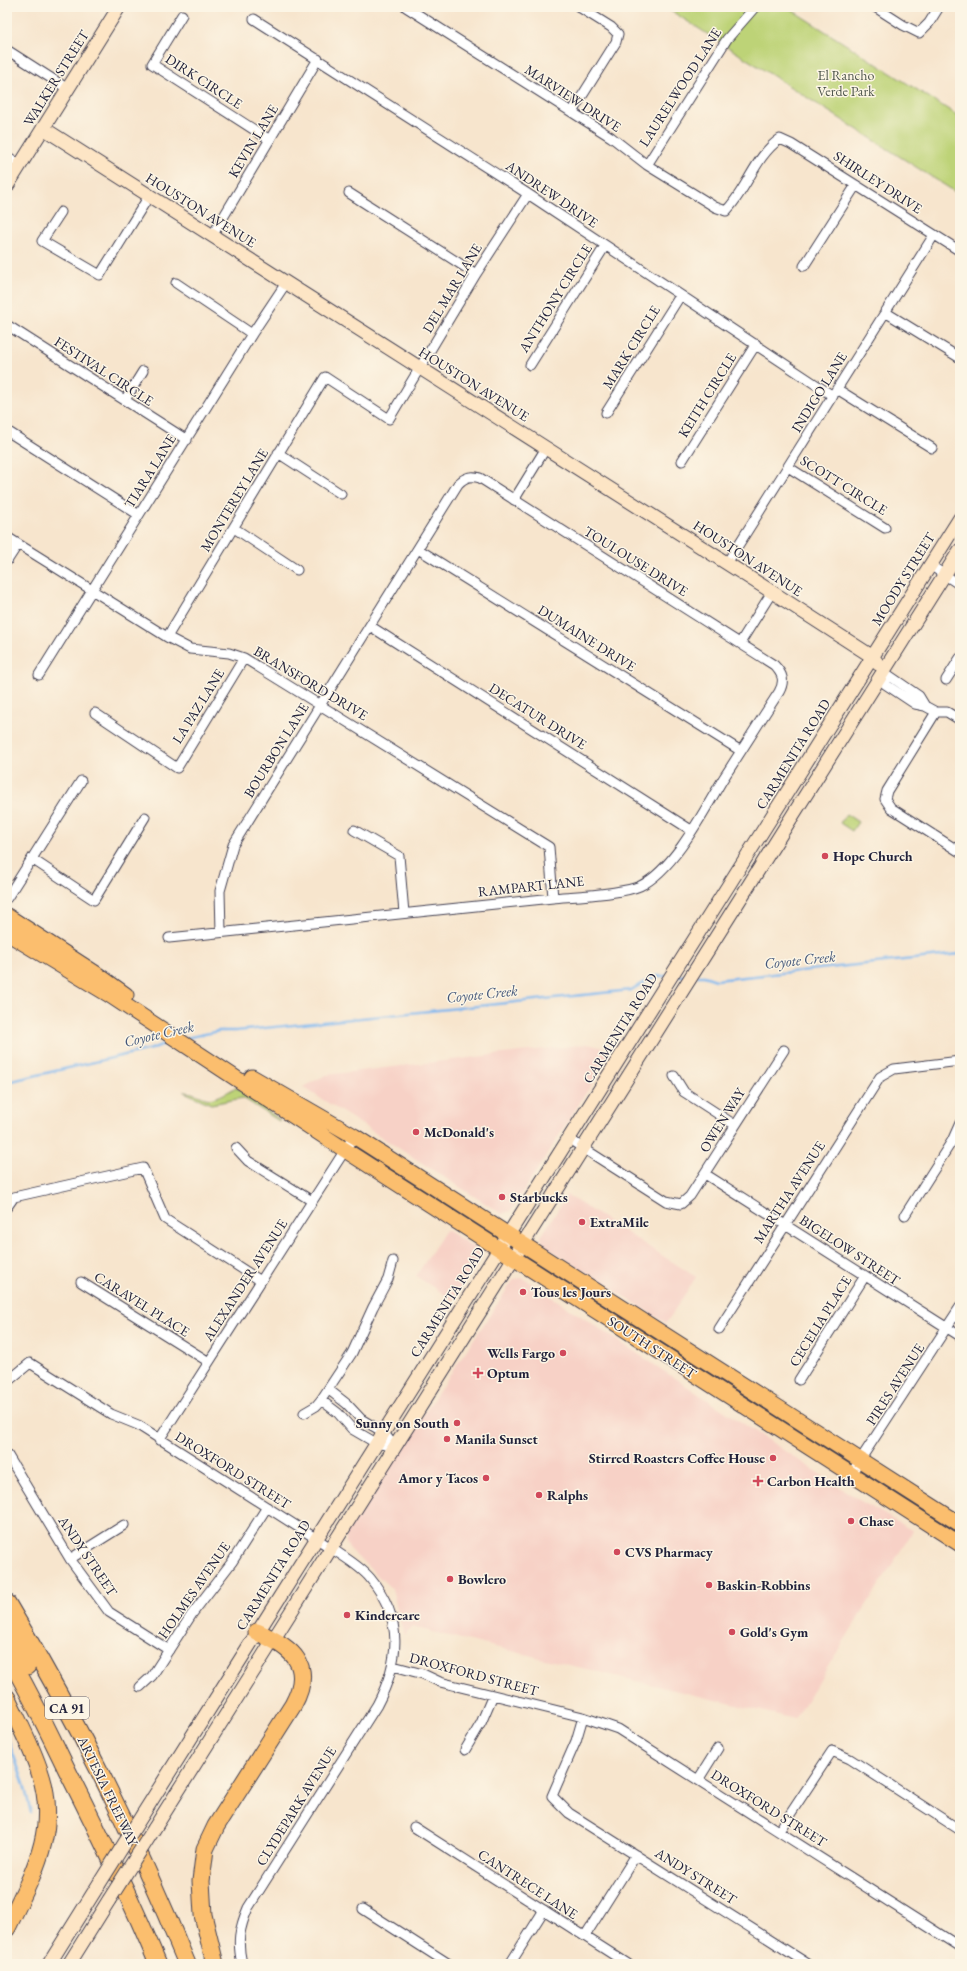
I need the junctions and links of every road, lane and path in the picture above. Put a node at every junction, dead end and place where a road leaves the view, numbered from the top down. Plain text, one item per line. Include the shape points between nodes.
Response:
1 (119, 7) edge
2 (406, 7) edge
3 (579, 7) edge
4 (755, 7) edge
5 (875, 7) edge
6 (939, 7) edge
7 (182, 15) dead end
8 (254, 19) dead end
9 (7, 50) edge
10 (318, 60) junction
11 (68, 89) junction
12 (572, 112) junction
13 (43, 128) junction
14 (270, 140) junction
15 (7, 156) edge
16 (646, 164) junction
17 (20, 165) junction
18 (856, 185) junction
19 (7, 186) edge
20 (349, 192) dead end
21 (528, 194) junction
22 (149, 196) junction
23 (726, 211) joint
24 (61, 212) dead end
25 (934, 235) junction
26 (212, 236) junction
27 (605, 246) junction
28 (960, 251) edge
29 (804, 266) dead end
30 (476, 274) junction
31 (176, 283) dead end
32 (286, 283) junction
33 (680, 296) junction
34 (885, 312) junction
35 (7, 325) edge
36 (252, 334) junction
37 (756, 344) junction
38 (960, 358) edge
39 (530, 364) dead end
40 (420, 368) junction
41 (143, 371) dead end
42 (325, 377) joint
43 (835, 392) junction
44 (124, 400) junction
45 (606, 413) dead end
46 (7, 431) edge
47 (187, 440) junction
48 (546, 448) junction
49 (932, 448) dead end
50 (278, 453) junction
51 (682, 461) dead end
52 (788, 467) junction
53 (469, 477) joint
54 (341, 494) dead end
55 (514, 500) junction
56 (139, 515) junction
57 (960, 518) edge
58 (234, 528) junction
59 (885, 528) dead end
60 (7, 537) edge
61 (18, 544) junction
62 (418, 549) junction
63 (960, 550) edge
64 (7, 561) edge
65 (727, 563) junction
66 (930, 565) junction
67 (298, 570) dead end
68 (945, 575) junction
69 (960, 585) edge
70 (91, 590) junction
71 (772, 592) junction
72 (370, 626) junction
73 (167, 637) junction
74 (740, 643) junction
75 (873, 657) junction
76 (244, 658) junction
77 (960, 658) edge
78 (884, 672) junction
79 (39, 675) dead end
80 (782, 677) joint
81 (946, 680) dead end
82 (321, 705) junction
83 (936, 712) junction
84 (95, 713) dead end
85 (960, 720) edge
86 (741, 751) junction
87 (81, 781) dead end
88 (145, 817) dead end
89 (354, 830) dead end
90 (691, 830) junction
91 (960, 852) edge
92 (32, 859) junction
93 (7, 898) edge
94 (553, 898) junction
95 (404, 913) junction
96 (7, 916) edge
97 (221, 932) junction
98 (7, 933) edge
99 (169, 938) dead end
100 (136, 1008) junction
101 (784, 1050) dead end
102 (960, 1061) edge
103 (674, 1076) dead end
104 (245, 1077) junction
105 (960, 1123) edge
106 (735, 1125) junction
107 (354, 1136) junction
108 (569, 1139) junction
109 (236, 1148) dead end
110 (583, 1148) junction
111 (345, 1150) junction
112 (705, 1174) junction
113 (312, 1201) junction
114 (7, 1207) edge
115 (905, 1215) dead end
116 (785, 1225) junction
117 (508, 1235) junction
118 (523, 1244) junction
119 (499, 1250) junction
120 (514, 1259) junction
121 (393, 1261) dead end
122 (865, 1276) junction
123 (261, 1280) junction
124 (81, 1282) dead end
125 (960, 1307) edge
126 (947, 1328) junction
127 (719, 1329) dead end
128 (960, 1336) edge
129 (209, 1362) junction
130 (799, 1380) dead end
131 (7, 1382) edge
132 (329, 1390) junction
133 (321, 1400) junction
134 (304, 1413) dead end
135 (380, 1438) junction
136 (159, 1440) junction
137 (395, 1448) junction
138 (7, 1454) edge
139 (861, 1461) junction
140 (851, 1474) junction
141 (267, 1506) junction
142 (960, 1524) edge
143 (124, 1525) dead end
144 (316, 1538) junction
145 (960, 1544) edge
146 (331, 1548) junction
147 (70, 1559) junction
148 (7, 1603) edge
149 (7, 1618) edge
150 (7, 1631) edge
151 (257, 1632) junction
152 (274, 1639) junction
153 (169, 1650) junction
154 (7, 1654) edge
155 (393, 1666) junction
156 (140, 1687) dead end
157 (493, 1695) junction
158 (7, 1698) edge
159 (38, 1711) junction
160 (583, 1717) junction
161 (718, 1748) dead end
162 (465, 1750) dead end
163 (698, 1780) junction
164 (414, 1827) dead end
165 (960, 1830) edge
166 (779, 1831) junction
167 (636, 1855) junction
168 (363, 1909) dead end
169 (544, 1910) junction
170 (7, 1928) edge
171 (584, 1936) junction
172 (960, 1947) edge
173 (49, 1964) edge
174 (69, 1964) edge
175 (158, 1964) edge
176 (177, 1964) edge
177 (187, 1964) edge
178 (215, 1964) edge
179 (242, 1964) edge
180 (449, 1964) edge
181 (510, 1964) edge
182 (628, 1964) edge
183 (808, 1964) edge

1 - 11 main road, WALKER STREET
2 - 12 street, MARVIEW DRIVE
3 - 12 street via 618,34 616,42
4 - 16 street, LAURELWOOD LANE via 727,39
5 - 6 street via 919,33
7 - 14 street, DIRK CIRCLE via 152,64
8 - 10 street, ANDREW DRIVE
9 - 11 street
10 - 14 street, KEVIN LANE
10 - 21 street, ANDREW DRIVE
11 - 13 main road, WALKER STREET
12 - 16 street, MARVIEW DRIVE
13 - 17 main road, WALKER STREET
13 - 22 main road, HOUSTON AVENUE
14 - 26 street, KEVIN LANE
15 - 17 street
16 - 23 street, MARVIEW DRIVE via 714,207
17 - 19 main road, WALKER STREET
18 - 23 street, SHIRLEY DRIVE via 780,139 770,146 734,203
18 - 25 street, SHIRLEY DRIVE
18 - 29 street
20 - 30 street
21 - 27 street, ANDREW DRIVE
21 - 30 street, DEL MAR LANE
22 - 24 street via 100,276 42,241
22 - 26 main road, HOUSTON AVENUE
25 - 28 street, SHIRLEY DRIVE
25 - 34 street, INDIGO LANE
26 - 32 main road, HOUSTON AVENUE
27 - 33 street, ANDREW DRIVE
27 - 39 street, ANTHONY CIRCLE
30 - 40 street, DEL MAR LANE
31 - 36 street
32 - 36 street, TIARA LANE
32 - 40 main road, HOUSTON AVENUE
33 - 37 street, ANDREW DRIVE
33 - 45 street, MARK CIRCLE
34 - 38 street
34 - 43 street, INDIGO LANE
35 - 44 street, FESTIVAL CIRCLE
36 - 47 street, TIARA LANE
37 - 43 street, ANDREW DRIVE
37 - 51 street, KEITH CIRCLE
40 - 42 street, DEL MAR LANE via 389,419
40 - 48 main road, HOUSTON AVENUE
41 - 44 street
42 - 50 street, MONTEREY LANE
43 - 49 street, ANDREW DRIVE
43 - 52 street, INDIGO LANE
44 - 47 street, FESTIVAL CIRCLE
46 - 56 street
47 - 56 street, TIARA LANE
48 - 55 street
48 - 65 main road, HOUSTON AVENUE
50 - 54 street
50 - 58 street, MONTEREY LANE
52 - 59 street, SCOTT CIRCLE
52 - 65 street, INDIGO LANE
53 - 55 street, TOULOUSE DRIVE via 480,478
53 - 62 street, BOURBON LANE via 458,484
55 - 74 street, TOULOUSE DRIVE
56 - 70 street, TIARA LANE
57 - 66 main road, MOODY STREET
58 - 67 street
58 - 73 street, MONTEREY LANE
60 - 61 street, BRANSFORD DRIVE
61 - 64 street
61 - 70 street, BRANSFORD DRIVE
62 - 72 street, BOURBON LANE
62 - 86 street, DUMAINE DRIVE
63 - 68 main road
65 - 71 main road, HOUSTON AVENUE
66 - 68 street
66 - 75 main road, MOODY STREET
68 - 69 street
68 - 78 main road
70 - 73 street, BRANSFORD DRIVE
70 - 79 street, TIARA LANE
71 - 74 street
71 - 75 main road, HOUSTON AVENUE
72 - 82 street, BOURBON LANE
72 - 90 street, DECATUR DRIVE
73 - 76 street, BRANSFORD DRIVE via 190,649 228,653
74 - 80 street, TOULOUSE DRIVE via 774,665
75 - 78 main road, HOUSTON AVENUE
75 - 108 main road, CARMENITA ROAD
76 - 82 street, BRANSFORD DRIVE
76 - 84 street, LA PAZ LANE via 177,768
77 - 81 street
78 - 83 street via 885,684 915,704
78 - 110 main road
80 - 86 street, RAMPART LANE via 783,683 779,692
82 - 94 street, BRANSFORD DRIVE via 549,847
82 - 97 street, BOURBON LANE via 233,845 220,891
83 - 85 street via 947,712
83 - 91 street via 887,791 885,799 891,808
86 - 90 street, RAMPART LANE
87 - 92 street
88 - 92 street via 94,900
89 - 95 street via 399,856
90 - 94 street, RAMPART LANE via 660,872 640,886
92 - 93 street
94 - 95 street, RAMPART LANE
95 - 97 street, RAMPART LANE
96 - 100 main road via 98,975
97 - 99 street, RAMPART LANE
98 - 100 main road
100 - 104 main road
101 - 106 street, OWEN WAY
102 - 116 street, MARTHA AVENUE via 894,1069 885,1073 875,1084
103 - 106 street via 684,1092
104 - 107 main road, SOUTH STREET
104 - 111 main road, SOUTH STREET
105 - 115 street via 950,1144
106 - 112 street, OWEN WAY
107 - 111 street, ALEXANDER AVENUE
107 - 117 main road, SOUTH STREET
108 - 110 street
108 - 117 main road, CARMENITA ROAD
109 - 113 street via 248,1160
110 - 112 street, OWEN WAY via 666,1201 682,1204
110 - 118 main road
111 - 113 street, ALEXANDER AVENUE
111 - 119 main road, SOUTH STREET
112 - 116 street, BIGELOW STREET
113 - 123 street, ALEXANDER AVENUE
114 - 123 street via 14,1197 143,1168 165,1219
116 - 122 street, BIGELOW STREET
116 - 127 street, MARTHA AVENUE
117 - 118 main road, SOUTH STREET
117 - 119 main road, CARMENITA ROAD
118 - 120 main road
118 - 139 main road, SOUTH STREET
119 - 120 main road, SOUTH STREET
119 - 135 main road, CARMENITA ROAD
120 - 137 main road
120 - 140 main road, SOUTH STREET
121 - 132 street via 388,1279 352,1353
122 - 126 street, BIGELOW STREET
122 - 130 street, CECELIA PLACE
123 - 129 street, ALEXANDER AVENUE
124 - 129 street, CARAVEL PLACE
125 - 126 street, PIRES AVENUE
126 - 128 street, BIGELOW STREET
126 - 139 street, PIRES AVENUE
129 - 136 street, ALEXANDER AVENUE
131 - 136 street, DROXFORD STREET via 30,1363 111,1414 138,1425
132 - 133 street
132 - 135 street via 347,1404
133 - 134 street
133 - 135 street via 338,1413 352,1429
135 - 137 street
135 - 144 main road, CARMENITA ROAD
136 - 141 street, DROXFORD STREET
137 - 146 main road
138 - 147 street, ANDY STREET
139 - 140 street, PIRES AVENUE
139 - 142 main road, SOUTH STREET
140 - 145 main road, SOUTH STREET
141 - 144 street, DROXFORD STREET
141 - 153 street, HOLMES AVENUE via 232,1562 192,1614
143 - 147 street
144 - 146 street, DROXFORD STREET
144 - 151 main road, CARMENITA ROAD
146 - 152 main road
146 - 155 street, DROXFORD STREET via 370,1578 378,1591 390,1614 395,1635
147 - 153 street, ANDY STREET via 109,1612
148 - 177 highway, ARTESIA FREEWAY / CA 91 via 102,1774
149 - 176 highway via 81,1753
150 - 159 highway via 41,1692
151 - 152 highway
151 - 173 main road, CARMENITA ROAD, bridge
152 - 174 main road, bridge
152 - 178 highway via 290,1650 299,1663 302,1678 300,1691 216,1826 205,1849 200,1881 202,1915
153 - 156 street, HOLMES AVENUE via 152,1676
154 - 159 highway, ARTESIA FREEWAY / CA 91
155 - 157 street, DROXFORD STREET via 423,1674 440,1682
155 - 179 street, CLYDEPARK AVENUE via 377,1705 248,1908 240,1926 239,1948
157 - 160 street, DROXFORD STREET
157 - 162 street via 482,1723
158 - 170 highway via 40,1773 47,1804 46,1833 35,1867
159 - 175 highway, ARTESIA FREEWAY / CA 91 via 131,1899
160 - 163 street, DROXFORD STREET via 618,1729
160 - 167 street, ANDY STREET via 576,1741 552,1796 569,1813
161 - 163 street
163 - 166 street, DROXFORD STREET
164 - 169 street, CANTRECE LANE
165 - 166 street via 850,1759 832,1751
166 - 172 street, DROXFORD STREET
167 - 171 street
167 - 183 street, ANDY STREET
168 - 180 street
169 - 171 street, CANTRECE LANE
169 - 181 street
171 - 182 street, CANTRECE LANE

